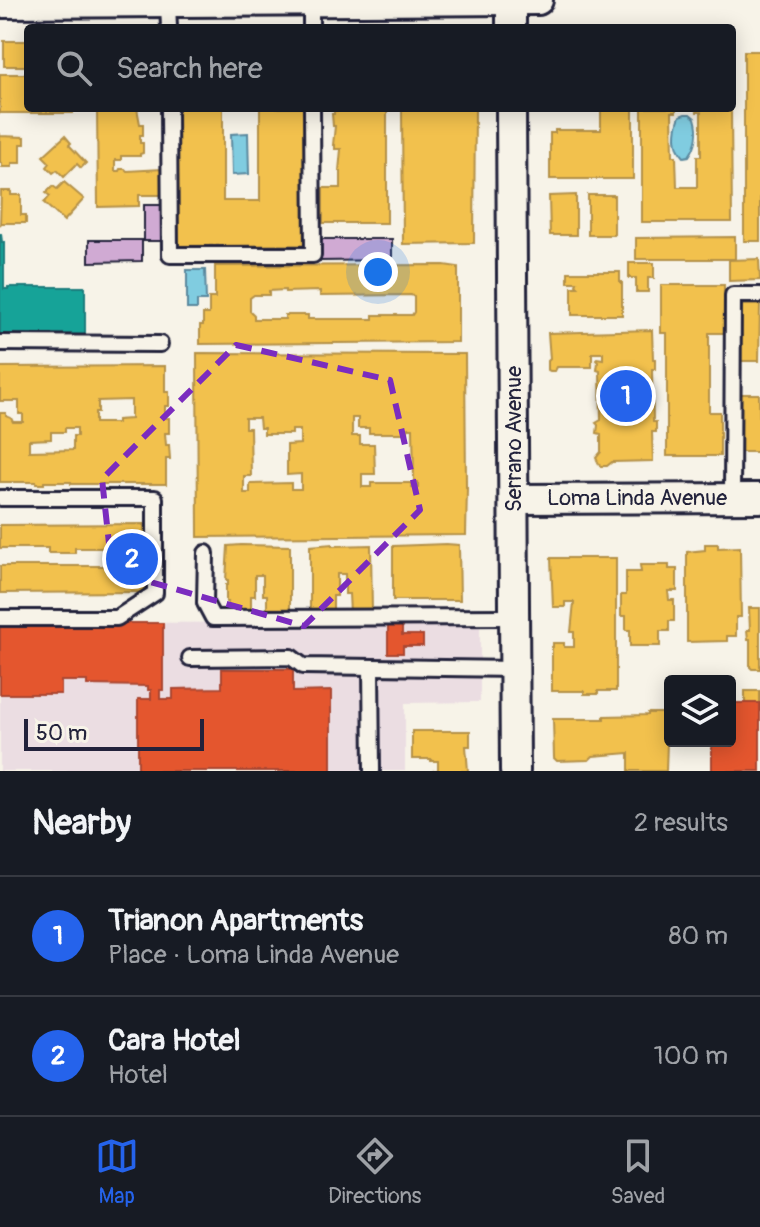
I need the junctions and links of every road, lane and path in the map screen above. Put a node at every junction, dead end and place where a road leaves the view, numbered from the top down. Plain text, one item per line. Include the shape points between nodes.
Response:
1 (511, 0) edge
2 (538, 0) edge
3 (241, 1) edge
4 (397, 1) edge
5 (7, 2) edge
6 (85, 2) edge
7 (168, 15) edge
8 (311, 15) edge
9 (511, 24) edge
10 (169, 112) edge
11 (312, 112) edge
12 (511, 112) edge
13 (760, 295) edge
14 (0, 343) edge
15 (160, 344) dead end
16 (0, 498) edge
17 (732, 498) junction
18 (760, 498) edge
19 (515, 499) junction
20 (206, 553) dead end
21 (515, 617) junction
22 (0, 618) edge
23 (190, 658) dead end
24 (371, 667) junction
25 (515, 669) junction
26 (372, 771) edge
27 (515, 771) edge

1 - 2 street
1 - 4 street
1 - 9 street
3 - 7 street
3 - 8 street
4 - 8 street
5 - 6 street
6 - 7 street
10 - 11 lane via 170,255 313,255
12 - 19 street, Serrano Avenue
13 - 17 lane via 733,295
14 - 15 lane
16 - 22 lane via 155,498 155,593 117,618
17 - 18 street, Loma Linda Avenue
17 - 19 street, Loma Linda Avenue
19 - 21 street, Serrano Avenue
20 - 21 lane via 205,603 213,618
21 - 25 street, Serrano Avenue
23 - 24 lane via 291,657 303,666
24 - 25 lane
24 - 26 lane
25 - 27 street, Serrano Avenue

